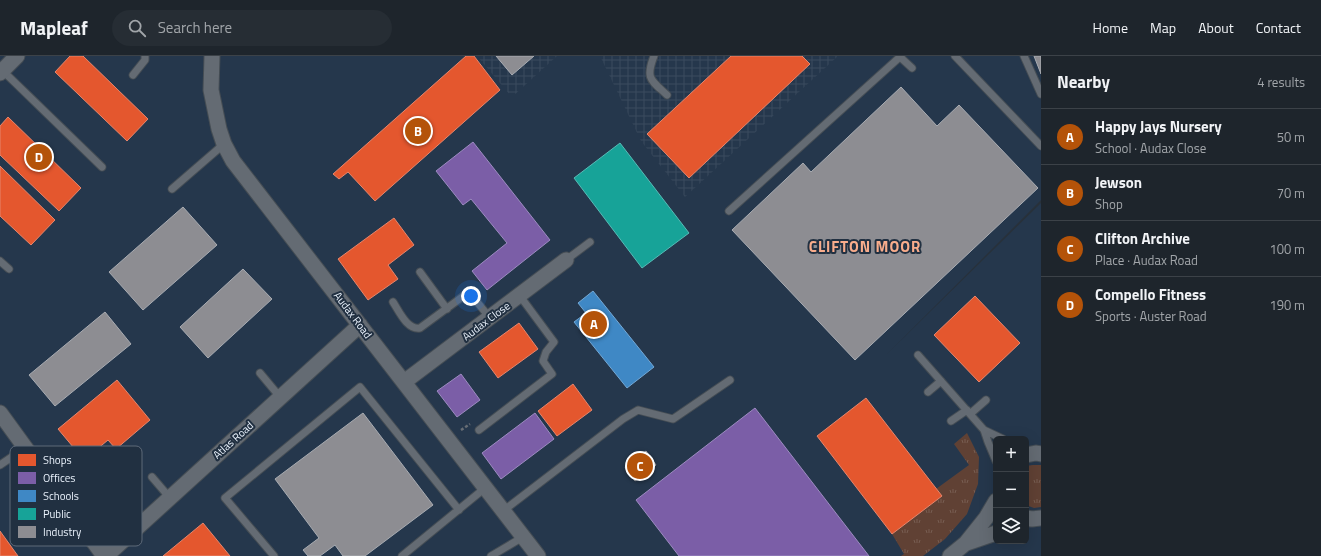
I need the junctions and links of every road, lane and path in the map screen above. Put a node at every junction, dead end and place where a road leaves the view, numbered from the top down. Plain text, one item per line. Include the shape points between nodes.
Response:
1 (17, 56) edge
2 (146, 56) edge
3 (212, 56) edge
4 (654, 56) edge
5 (901, 56) edge
6 (955, 56) edge
7 (1024, 56) edge
8 (912, 68) dead end
9 (1, 72) edge
10 (133, 75) dead end
11 (1041, 94) edge
12 (668, 95) dead end
13 (224, 144) junction
14 (1041, 146) edge
15 (102, 167) dead end
16 (172, 190) dead end
17 (729, 211) dead end
18 (590, 242) dead end
19 (566, 260) joint
20 (0, 261) edge
21 (9, 269) dead end
22 (420, 272) dead end
23 (520, 296) junction
24 (393, 302) dead end
25 (447, 309) junction
26 (490, 318) junction
27 (360, 325) junction
28 (918, 355) dead end
29 (260, 373) dead end
30 (730, 380) dead end
31 (941, 381) junction
32 (404, 382) junction
33 (928, 392) dead end
34 (280, 397) junction
35 (986, 400) dead end
36 (968, 412) junction
37 (0, 413) edge
38 (951, 421) dead end
39 (479, 430) joint
40 (984, 430) junction
41 (997, 436) edge
42 (448, 438) junction
43 (24, 446) edge
44 (993, 454) edge
45 (10, 458) edge
46 (0, 465) edge
47 (152, 477) dead end
48 (485, 488) junction
49 (170, 498) junction
50 (993, 506) edge
51 (459, 510) junction
52 (503, 511) junction
53 (142, 523) edge
54 (993, 534) edge
55 (523, 537) junction
56 (966, 543) junction
57 (98, 546) edge
58 (116, 546) edge
59 (105, 556) edge
60 (274, 556) edge
61 (402, 556) edge
62 (491, 556) edge
63 (538, 556) edge
64 (950, 556) edge

1 - 9 street
2 - 10 lane
3 - 13 street, Audax Road via 211,90
4 - 12 lane via 649,74
5 - 8 lane
5 - 17 lane
6 - 14 lane
7 - 11 lane
9 - 15 lane
13 - 16 lane
13 - 27 street, Audax Road via 233,161
18 - 19 lane
19 - 23 street, Audax Close
20 - 21 lane
22 - 25 lane
23 - 26 street, Audax Close
23 - 39 lane via 554,342 546,352 543,362 552,374
24 - 25 lane via 408,323 416,328 420,328
25 - 26 lane via 469,292
26 - 32 street, Audax Close
27 - 32 street, Audax Road
27 - 34 street, Atlas Road
28 - 31 lane
29 - 34 lane
30 - 52 lane via 673,419 638,410
31 - 33 lane
31 - 36 lane
32 - 42 street, Audax Road
34 - 49 street, Atlas Road
35 - 36 lane
36 - 38 lane
36 - 40 lane
37 - 43 street
39 - 42 path via 473,422
40 - 41 lane
40 - 44 lane
42 - 48 street, Audax Road
45 - 46 lane
47 - 49 lane
48 - 51 lane
48 - 52 street, Audax Road
49 - 53 street, Atlas Road
50 - 56 street
51 - 60 lane via 360,387 225,498
51 - 61 lane
52 - 55 street, Audax Road
54 - 56 street
55 - 62 lane
55 - 63 street, Audax Road
56 - 64 street
57 - 59 street
58 - 59 street, Atlas Road

